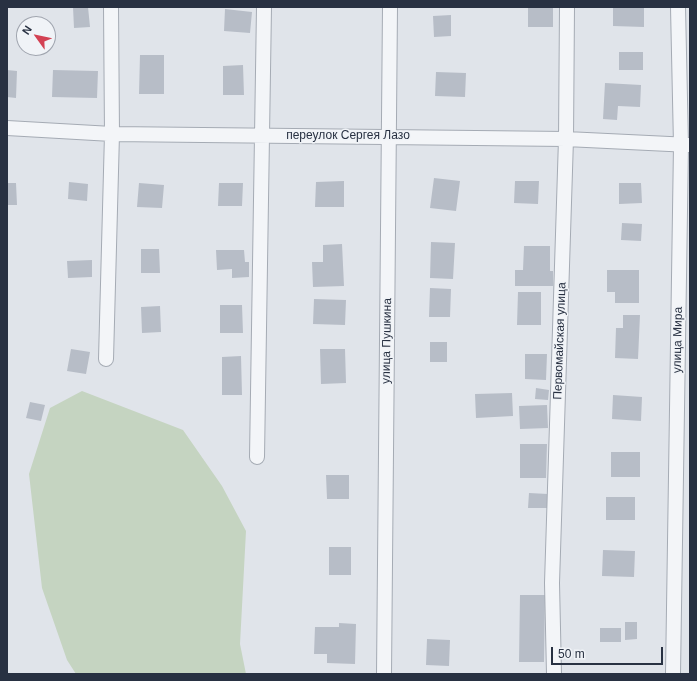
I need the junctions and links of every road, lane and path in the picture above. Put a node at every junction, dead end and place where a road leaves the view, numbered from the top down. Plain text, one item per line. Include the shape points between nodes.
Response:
1 (111, 7) edge
2 (264, 7) edge
3 (390, 7) edge
4 (567, 7) edge
5 (678, 7) edge
6 (7, 128) edge
7 (112, 134) junction
8 (262, 136) junction
9 (389, 136) junction
10 (566, 139) junction
11 (686, 145) edge
12 (106, 359) dead end
13 (257, 456) dead end
14 (384, 674) edge
15 (554, 674) edge
16 (673, 674) edge

1 - 7 street
2 - 8 street
3 - 9 street, улица Пушкина
4 - 10 street, Первомайская улица
5 - 11 street, улица Мира
6 - 7 street, переулок Сергея Лазо
7 - 8 street, переулок Сергея Лазо
7 - 12 street
8 - 9 street, переулок Сергея Лазо
8 - 13 street
9 - 10 street, переулок Сергея Лазо
9 - 14 street, улица Пушкина
10 - 11 street, переулок Сергея Лазо
10 - 15 street, Первомайская улица via 552,583
11 - 16 street, улица Мира

